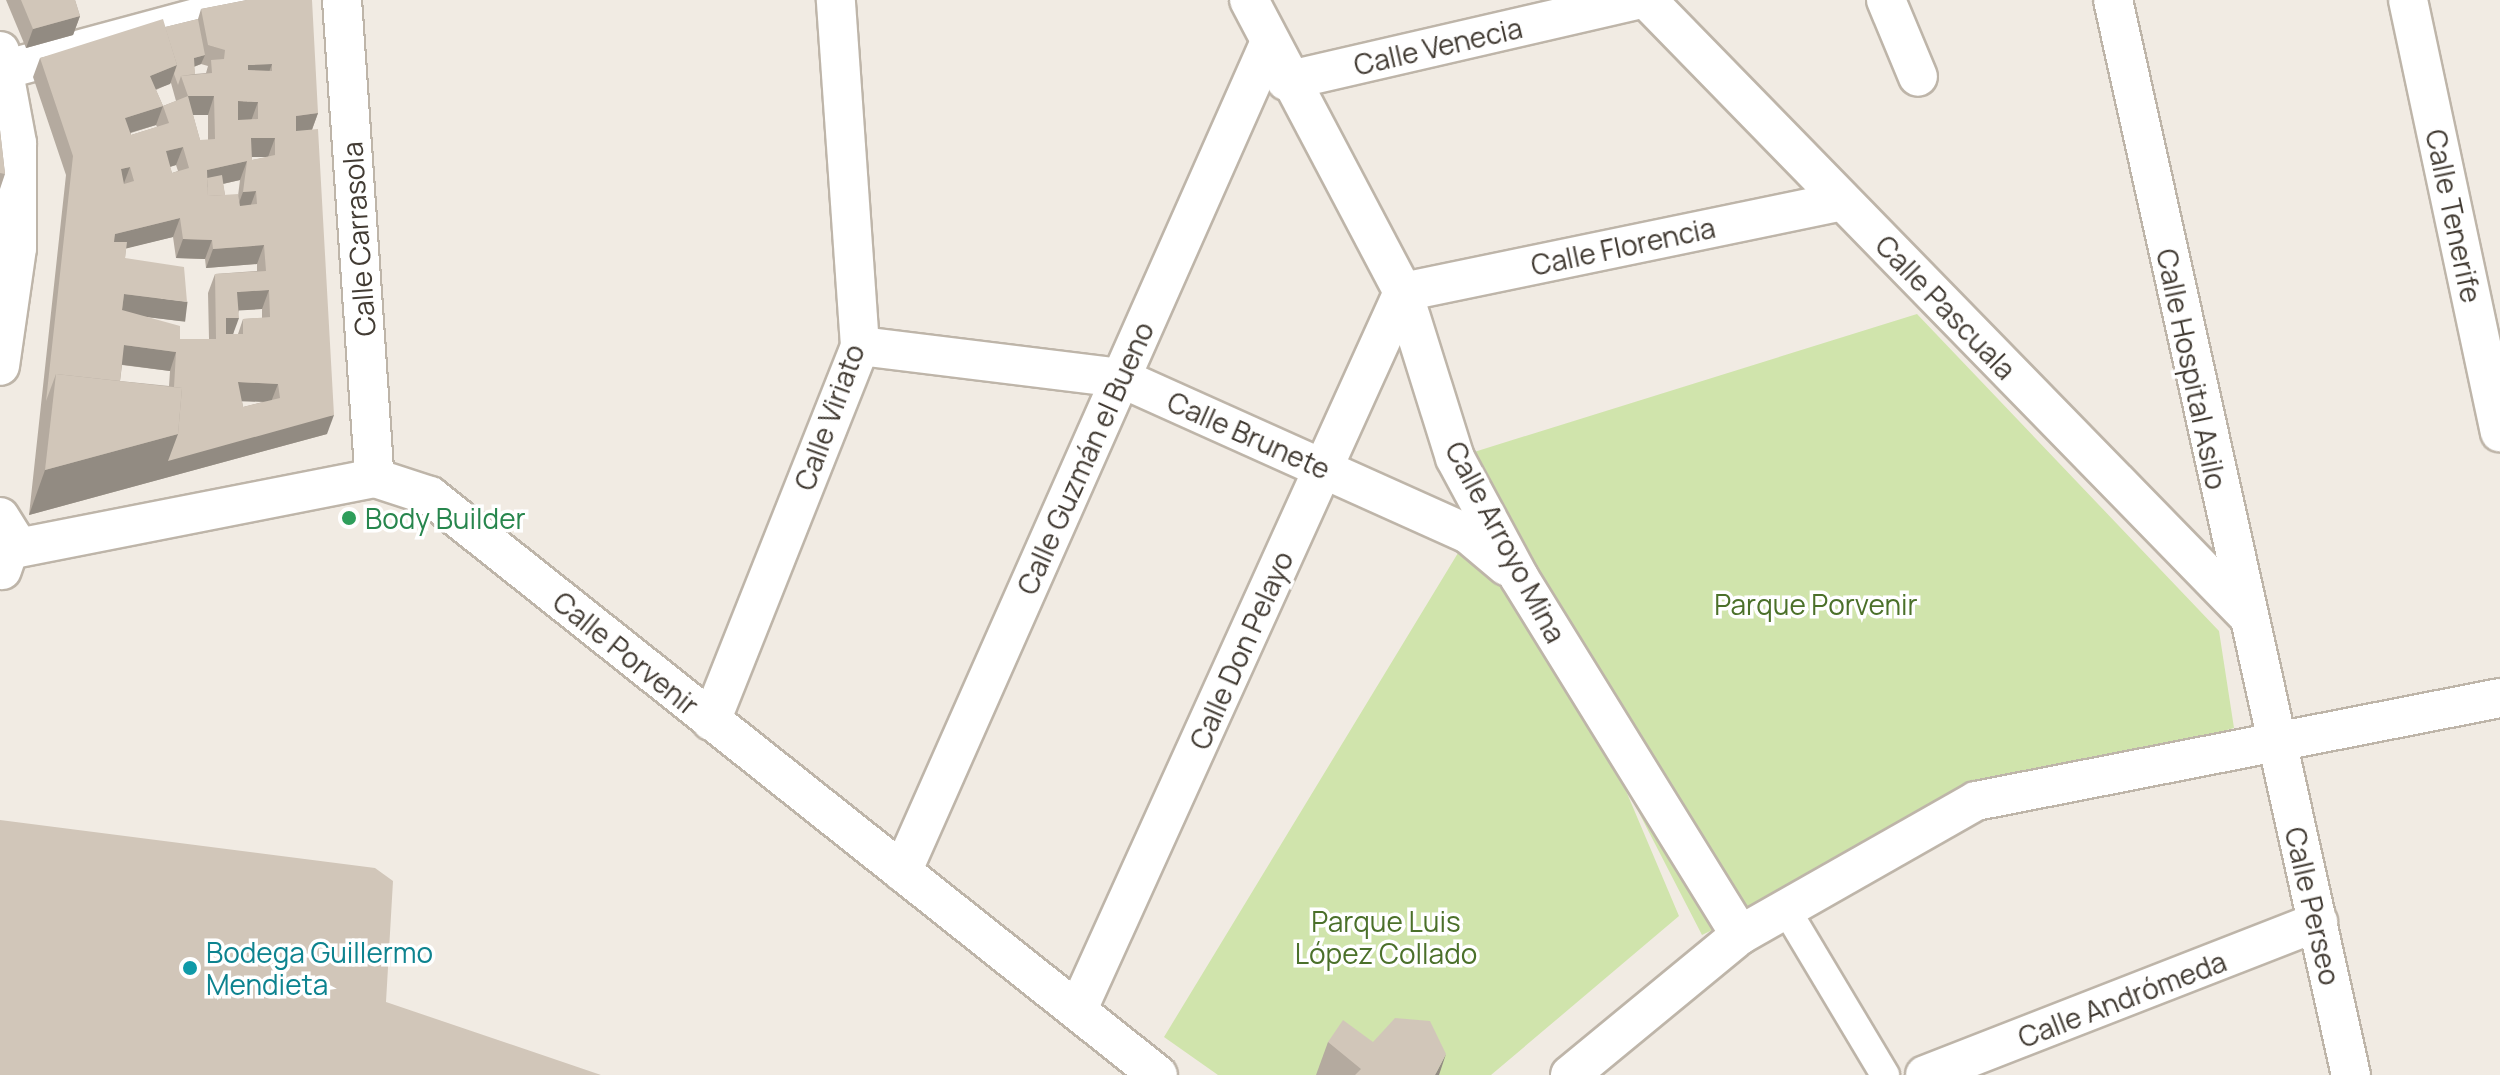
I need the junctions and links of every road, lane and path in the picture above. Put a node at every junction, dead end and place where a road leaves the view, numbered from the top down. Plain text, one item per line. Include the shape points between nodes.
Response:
1 (263, 0) edge
2 (342, 0) edge
3 (836, 0) edge
4 (1249, 0) edge
5 (1637, 0) edge
6 (1647, 0) edge
7 (1886, 0) edge
8 (2113, 0) edge
9 (2408, 0) edge
10 (1269, 44) junction
11 (4, 60) edge
12 (1918, 77) dead end
13 (1286, 81) junction
14 (1842, 201) junction
15 (8, 246) edge
16 (1403, 292) junction
17 (860, 346) junction
18 (0, 366) edge
19 (1121, 378) junction
20 (2500, 432) edge
21 (1323, 469) junction
22 (375, 478) junction
23 (4, 546) edge
24 (1519, 577) junction
25 (2245, 613) junction
26 (2500, 698) edge
27 (711, 721) junction
28 (2273, 738) junction
29 (902, 872) junction
30 (1787, 911) junction
31 (2318, 922) junction
32 (1740, 935) junction
33 (1079, 1007) junction
34 (1158, 1075) edge
35 (1570, 1075) edge
36 (1885, 1075) edge
37 (1925, 1075) edge
38 (2351, 1075) edge

1 - 11 street
2 - 22 street, Calle Carrasola
3 - 17 street, Calle Viriato
4 - 10 street, Calle Arroyo Mina
5 - 13 street, Calle Venecia
6 - 14 street, Calle Pascuala
7 - 12 street
8 - 25 street, Calle Hospital Asilo
9 - 20 street, Calle Tenerife
10 - 13 street, Calle Arroyo Mina
10 - 19 street, Calle Guzmán el Bueno
11 - 15 street via 17,143
13 - 16 street, Calle Arroyo Mina
14 - 16 street, Calle Florencia
14 - 25 street, Calle Pascuala
15 - 18 street
16 - 21 street, Calle Don Pelayo
16 - 24 street, Calle Arroyo Mina via 1455,458
17 - 19 street, Calle Brunete
17 - 27 street, Calle Viriato
19 - 21 street, Calle Brunete
19 - 29 street, Calle Guzmán el Bueno
21 - 24 street, Calle Brunete via 1468,534
21 - 33 street, Calle Don Pelayo
22 - 23 street, Calle Porvenir
22 - 27 street, Calle Porvenir via 430,496
24 - 32 street, Calle Arroyo Mina
25 - 28 street, Calle Hospital Asilo
26 - 28 street
27 - 29 street, Calle Porvenir
28 - 30 street via 1976,801
28 - 31 street, Calle Perseo
29 - 33 street, Calle Porvenir
30 - 32 street
30 - 36 street
31 - 37 street, Calle Andrómeda
31 - 38 street, Calle Perseo
32 - 35 street
33 - 34 street, Calle Porvenir

